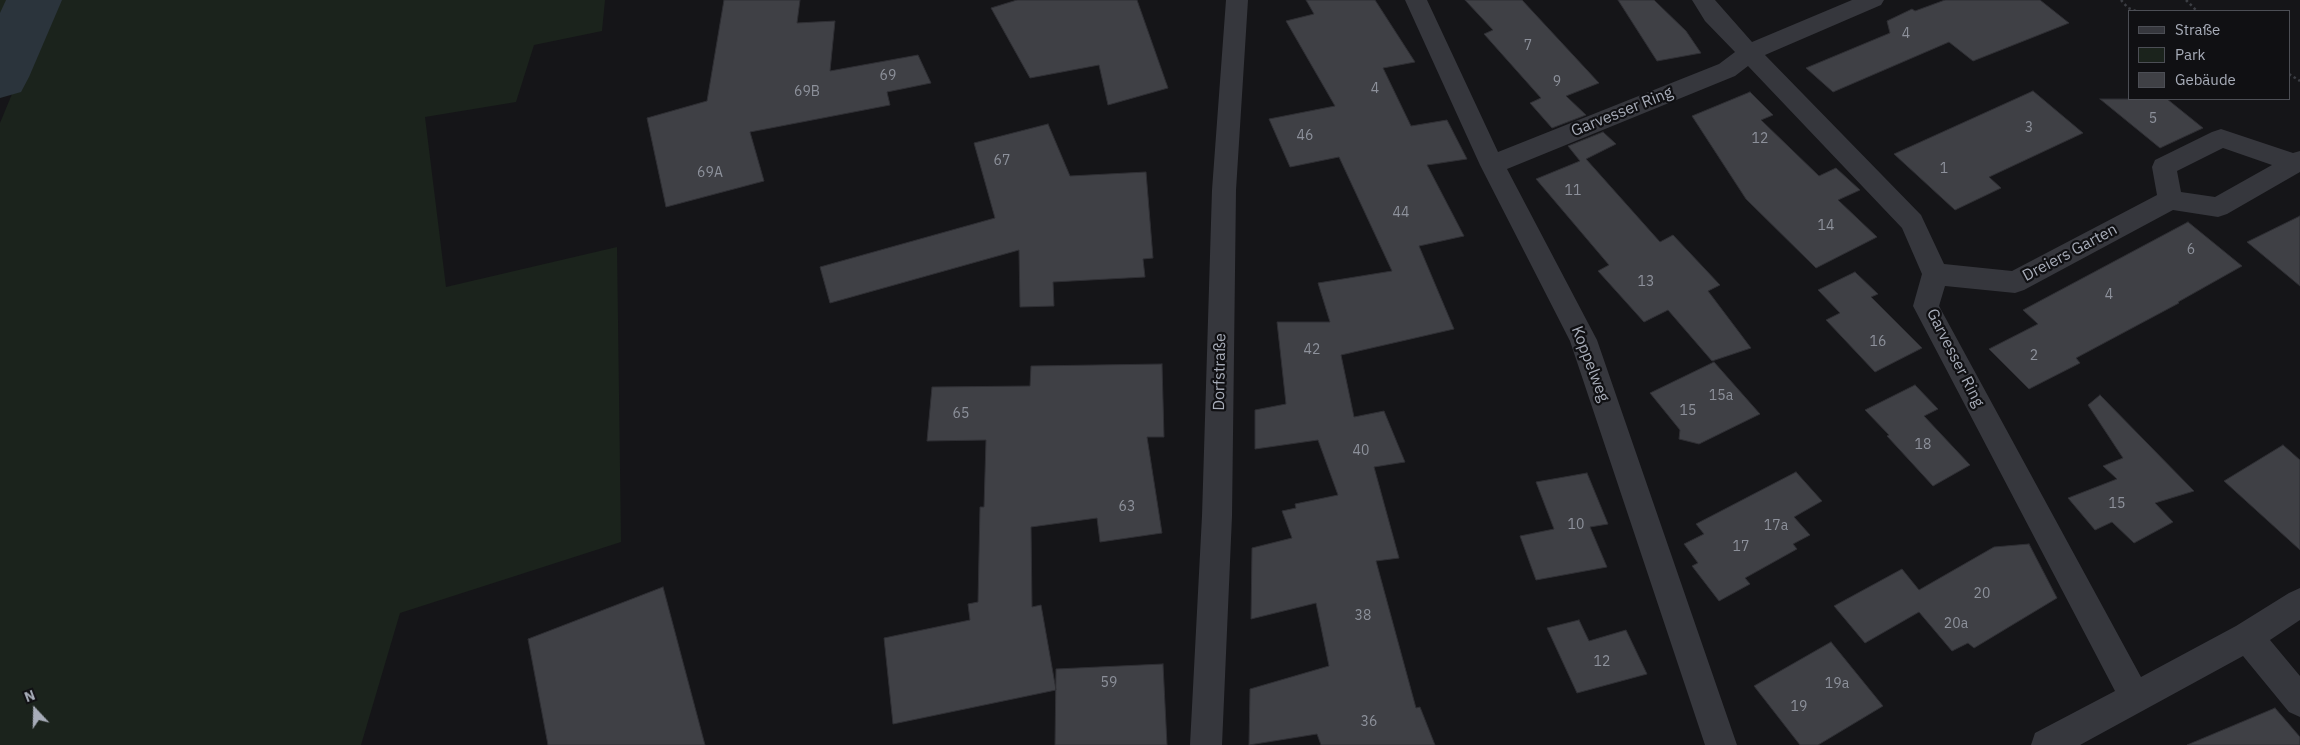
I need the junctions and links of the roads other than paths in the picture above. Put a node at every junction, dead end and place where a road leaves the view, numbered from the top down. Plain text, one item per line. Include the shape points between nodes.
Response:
1 (1237, 0) edge
2 (1416, 0) edge
3 (1702, 0) edge
4 (1872, 0) edge
5 (1749, 53) junction
6 (2298, 162) edge
7 (1492, 165) junction
8 (2170, 200) junction
9 (1935, 274) junction
10 (2300, 603) edge
11 (2247, 637) junction
12 (2134, 697) junction
13 (2300, 701) edge
14 (2054, 743) edge
15 (1206, 745) edge
16 (1721, 745) edge

1 - 15 street, Dorfstraße via 1224,190 1217,516
2 - 7 street, Koppelweg
3 - 5 street
4 - 5 street, Garvesser Ring
5 - 7 street, Garvesser Ring via 1727,70
5 - 9 street via 1912,222
6 - 8 street via 2218,207
6 - 8 street via 2221,138 2164,167
7 - 16 street, Koppelweg via 1583,340
8 - 9 street, Dreiers Garten via 2015,282
9 - 12 street, Garvesser Ring via 1926,306
10 - 11 street
11 - 12 street
11 - 13 street
12 - 14 street

